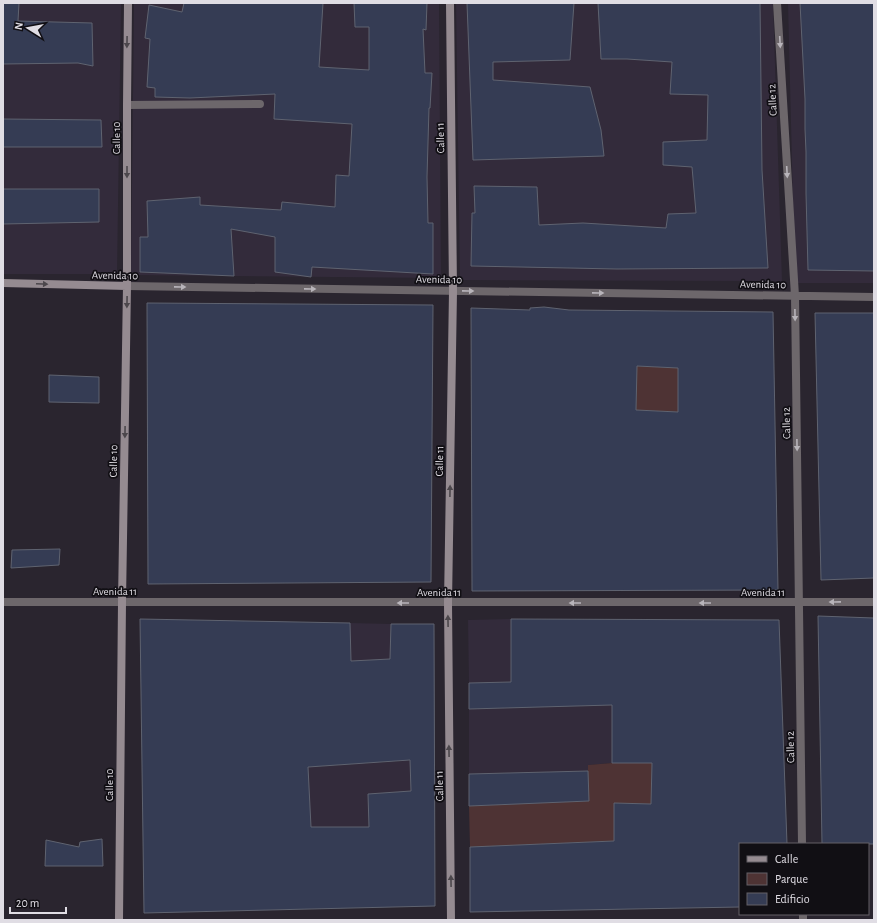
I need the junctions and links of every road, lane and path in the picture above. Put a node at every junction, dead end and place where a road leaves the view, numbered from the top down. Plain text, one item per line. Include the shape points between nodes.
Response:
1 (128, 3) edge
2 (450, 3) edge
3 (777, 3) edge
4 (127, 104) junction
5 (260, 104) dead end
6 (3, 283) edge
7 (127, 286) junction
8 (453, 291) junction
9 (795, 296) junction
10 (874, 297) edge
11 (3, 602) edge
12 (122, 602) junction
13 (874, 602) edge
14 (448, 603) junction
15 (799, 603) junction
16 (802, 843) edge
17 (120, 920) edge
18 (451, 920) edge

1 -> 4 street, Calle 10
2 - 8 street, Calle 11
3 -> 9 street, Calle 12
4 - 5 street
4 -> 7 street, Calle 10
6 -> 7 street, Avenida 10
7 -> 8 street, Avenida 10
7 -> 12 street, Calle 10
8 -> 9 street, Avenida 10
14 -> 8 street, Calle 11
9 - 10 street, Avenida 10
9 -> 15 street, Calle 12
11 - 12 street, Avenida 11
14 -> 12 street, Avenida 11
12 - 17 street, Calle 10
13 -> 15 street, Avenida 11
15 -> 14 street, Avenida 11
18 -> 14 street, Calle 11
15 - 16 street, Calle 12

